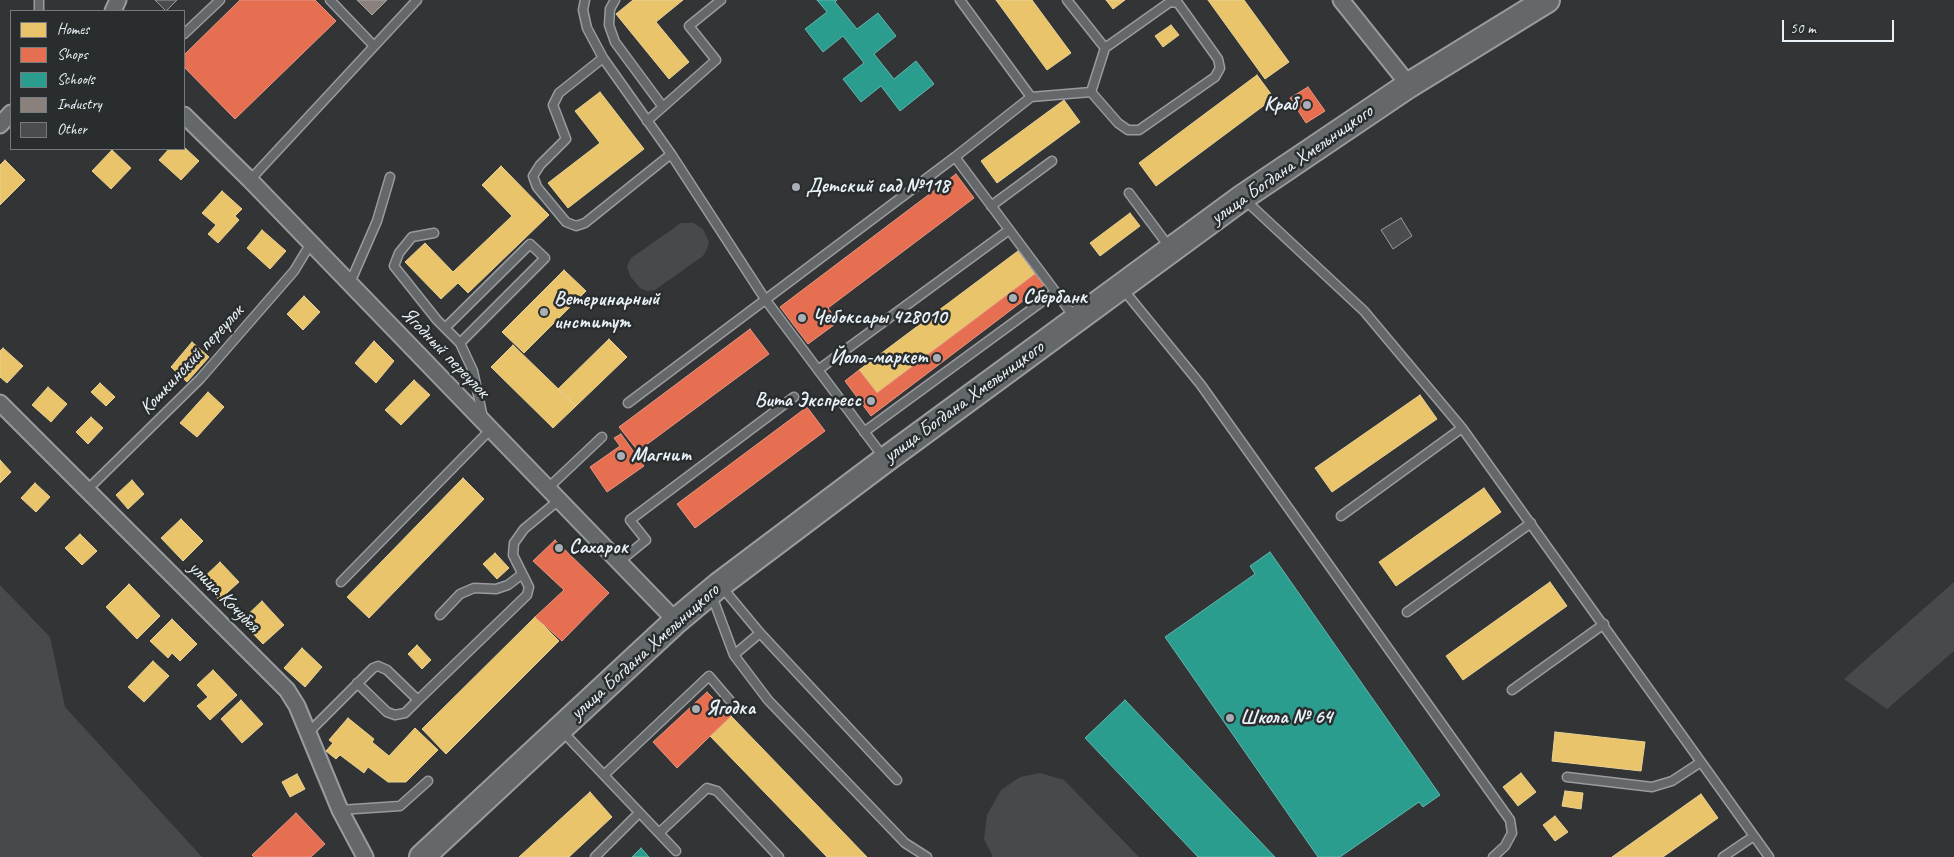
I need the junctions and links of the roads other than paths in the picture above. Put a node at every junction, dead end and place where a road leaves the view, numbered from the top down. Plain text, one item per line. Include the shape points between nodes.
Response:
1 (220, 0) edge
2 (330, 0) edge
3 (417, 0) edge
4 (585, 0) edge
5 (615, 0) edge
6 (721, 0) edge
7 (960, 0) edge
8 (1068, 0) edge
9 (1340, 0) edge
10 (1546, 0) edge
11 (185, 33) edge
12 (374, 46) junction
13 (1105, 48) junction
14 (603, 58) junction
15 (1409, 85) junction
16 (1091, 92) junction
17 (1031, 97) junction
18 (663, 107) junction
19 (10, 114) edge
20 (185, 116) edge
21 (647, 121) junction
22 (0, 125) edge
23 (671, 154) junction
24 (955, 157) junction
25 (1052, 160) dead end
26 (390, 177) dead end
27 (250, 180) junction
28 (1129, 193) dead end
29 (1243, 197) junction
30 (991, 206) junction
31 (1009, 230) junction
32 (434, 233) dead end
33 (311, 244) junction
34 (1171, 250) junction
35 (350, 283) junction
36 (1121, 286) junction
37 (1055, 292) junction
38 (766, 300) junction
39 (1076, 320) junction
40 (445, 328) junction
41 (460, 343) junction
42 (818, 370) junction
43 (794, 397) dead end
44 (0, 403) edge
45 (628, 403) dead end
46 (488, 426) junction
47 (1462, 428) junction
48 (864, 432) junction
49 (602, 437) dead end
50 (885, 460) junction
51 (548, 488) junction
52 (87, 490) junction
53 (559, 500) junction
54 (1341, 516) dead end
55 (1532, 523) junction
56 (619, 562) junction
57 (521, 575) junction
58 (341, 582) dead end
59 (715, 588) junction
60 (1407, 612) dead end
61 (440, 615) dead end
62 (676, 620) junction
63 (1604, 624) junction
64 (760, 633) junction
65 (734, 655) junction
66 (357, 683) junction
67 (1512, 690) dead end
68 (418, 700) junction
69 (738, 710) dead end
70 (560, 729) junction
71 (308, 733) junction
72 (1702, 762) junction
73 (604, 775) junction
74 (1567, 777) dead end
75 (897, 780) dead end
76 (428, 781) dead end
77 (340, 810) junction
78 (639, 813) junction
79 (659, 833) junction
80 (1754, 836) junction
81 (676, 851) dead end
82 (365, 857) edge
83 (422, 857) edge
84 (596, 857) edge
85 (779, 857) edge
86 (927, 857) edge
87 (1493, 857) edge
88 (1723, 857) edge
89 (1769, 857) edge

1 - 11 lane
2 - 12 lane
3 - 12 lane
4 - 14 lane via 583,10 587,28
5 - 18 lane via 610,9 609,25 615,42
6 - 18 lane via 689,26 716,60
7 - 17 lane
8 - 13 lane
9 - 15 street
10 - 15 main road, улица Богдана Хмельницкого
12 - 27 lane
13 - 16 lane
13 - 16 lane via 1170,2 1178,3 1218,59 1220,68 1215,77 1140,130 1128,130 1118,123
14 - 21 lane
14 - 23 lane via 559,93 553,105 566,139 533,176 537,187 566,222 576,226 585,223
15 - 29 main road, улица Богдана Хмельницкого
16 - 17 lane
17 - 24 lane
18 - 21 lane
19 - 22 street
20 - 27 street, Ягодный переулок
21 - 23 lane
23 - 38 lane
24 - 30 lane
24 - 38 lane
25 - 30 lane
26 - 35 lane via 377,221
27 - 33 street, Ягодный переулок
28 - 34 lane
29 - 34 main road, улица Богдана Хмельницкого
29 - 47 lane via 1364,311
30 - 31 lane
31 - 37 lane
31 - 42 lane
32 - 40 lane via 412,237 399,253 394,266
33 - 35 street, Ягодный переулок
33 - 52 lane, Кошкинский переулок via 294,271 200,379
34 - 36 main road, улица Богдана Хмельницкого
35 - 46 street, Ягодный переулок
36 - 39 main road, улица Богдана Хмельницкого
36 - 87 lane via 1202,385 1510,820 1512,833 1505,846
37 - 39 lane
37 - 48 lane
38 - 42 lane
38 - 45 lane
39 - 50 main road, улица Богдана Хмельницкого
40 - 41 lane
40 - 41 lane via 530,244 545,258
41 - 46 lane via 473,371
42 - 48 lane
43 - 56 lane via 630,520 646,540
44 - 52 street, улица Кочубея
46 - 51 street, Ягодный переулок
46 - 58 lane
47 - 54 lane
47 - 55 lane
48 - 50 lane
49 - 51 lane
50 - 59 main road, улица Богдана Хмельницкого
51 - 53 street, Ягодный переулок
52 - 71 street, улица Кочубея via 287,690
53 - 56 street, Ягодный переулок
53 - 57 lane via 514,543 513,556
55 - 60 lane
55 - 63 lane
56 - 62 street, Ягодный переулок
57 - 61 lane via 496,589 474,588 460,594
57 - 68 lane via 529,587 527,596
59 - 62 main road, улица Богдана Хмельницкого
59 - 64 lane
59 - 65 lane
62 - 70 main road, улица Богдана Хмельницкого
63 - 67 lane
63 - 72 lane
64 - 65 lane
64 - 75 lane
65 - 86 lane via 768,700 905,842
66 - 68 lane via 387,712 396,715 404,713
66 - 68 lane via 378,666 387,670
66 - 71 lane
69 - 73 lane via 709,676
70 - 73 lane
70 - 83 main road, улица Богдана Хмельницкого
71 - 77 street, улица Кочубея
72 - 74 lane via 1672,781 1652,787
72 - 80 lane
73 - 78 lane
76 - 77 lane via 400,806
77 - 82 street, улица Кочубея
78 - 79 lane
78 - 84 lane
79 - 81 lane
79 - 85 lane via 707,788 717,791
80 - 88 lane
80 - 89 lane

